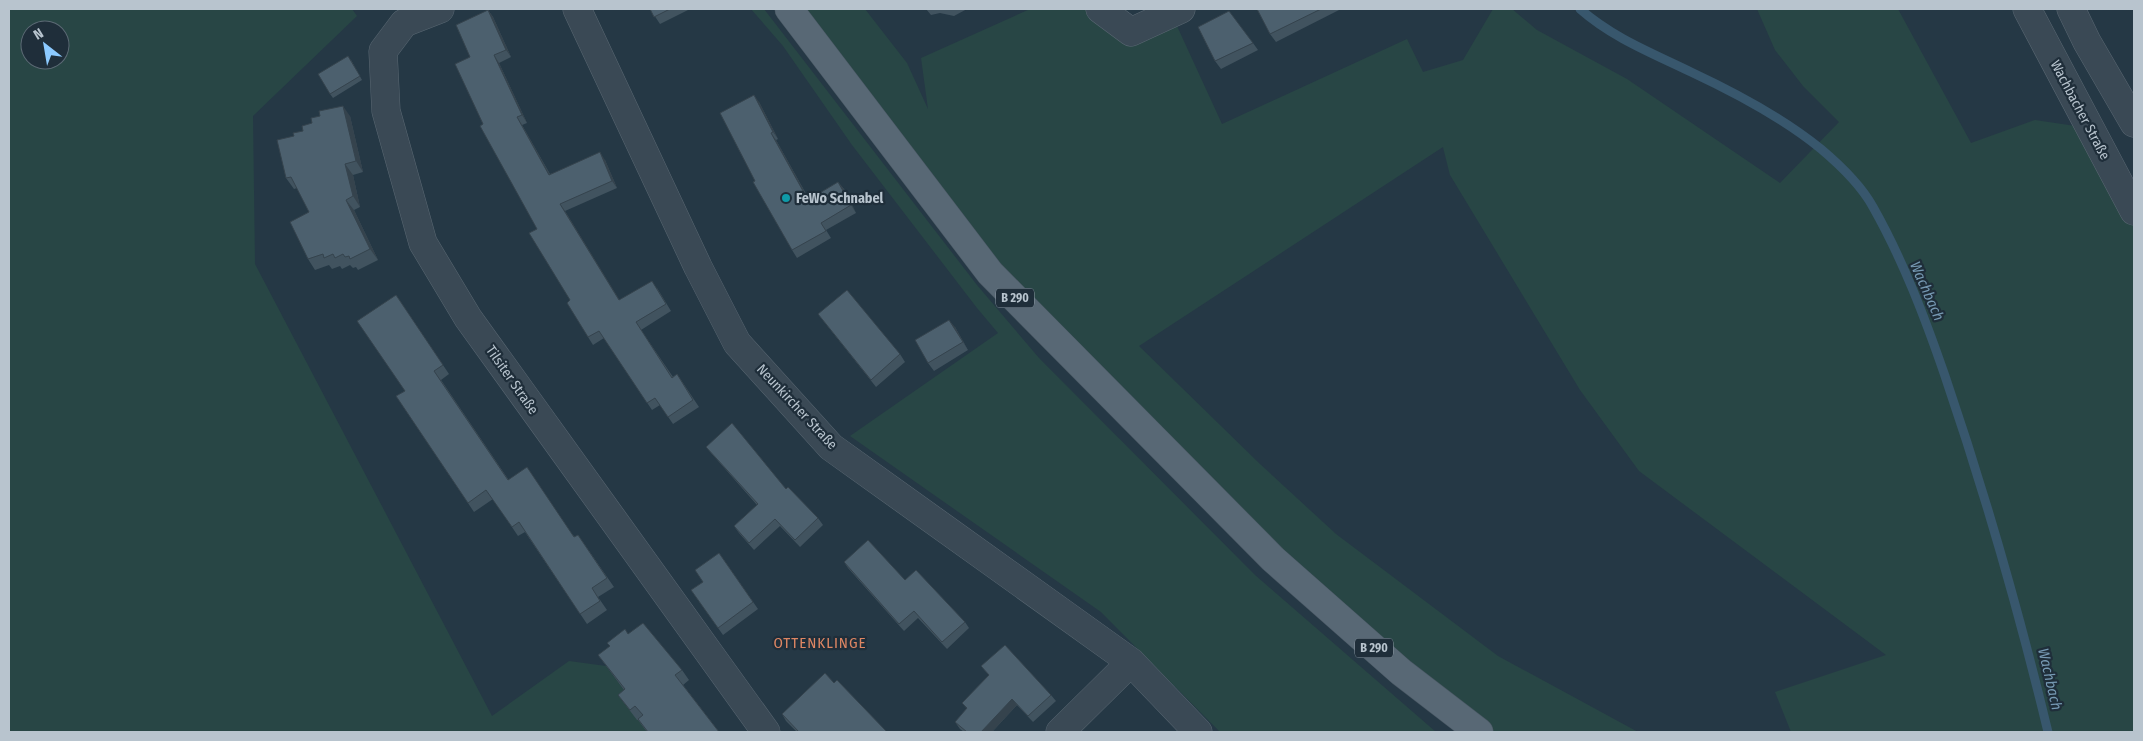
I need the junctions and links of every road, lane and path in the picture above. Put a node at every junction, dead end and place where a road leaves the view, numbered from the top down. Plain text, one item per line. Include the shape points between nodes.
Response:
1 (440, 9) edge
2 (577, 9) edge
3 (790, 9) edge
4 (1100, 9) edge
5 (1181, 9) edge
6 (2027, 9) edge
7 (2071, 9) edge
8 (2134, 123) edge
9 (2134, 211) edge
10 (1131, 662) junction
11 (766, 732) edge
12 (1060, 732) edge
13 (1198, 732) edge
14 (1479, 732) edge

1 - 11 street, Tilsiter Straße via 404,23 383,51 386,111 423,243 468,318
2 - 10 street, Neunkircher Straße via 737,343 831,447
3 - 14 main road, B 290 via 990,273 1273,559 1402,672
4 - 5 street via 1131,32
6 - 9 street, Wachbacher Straße
7 - 8 street
10 - 12 street
10 - 13 street, Neunkircher Straße

